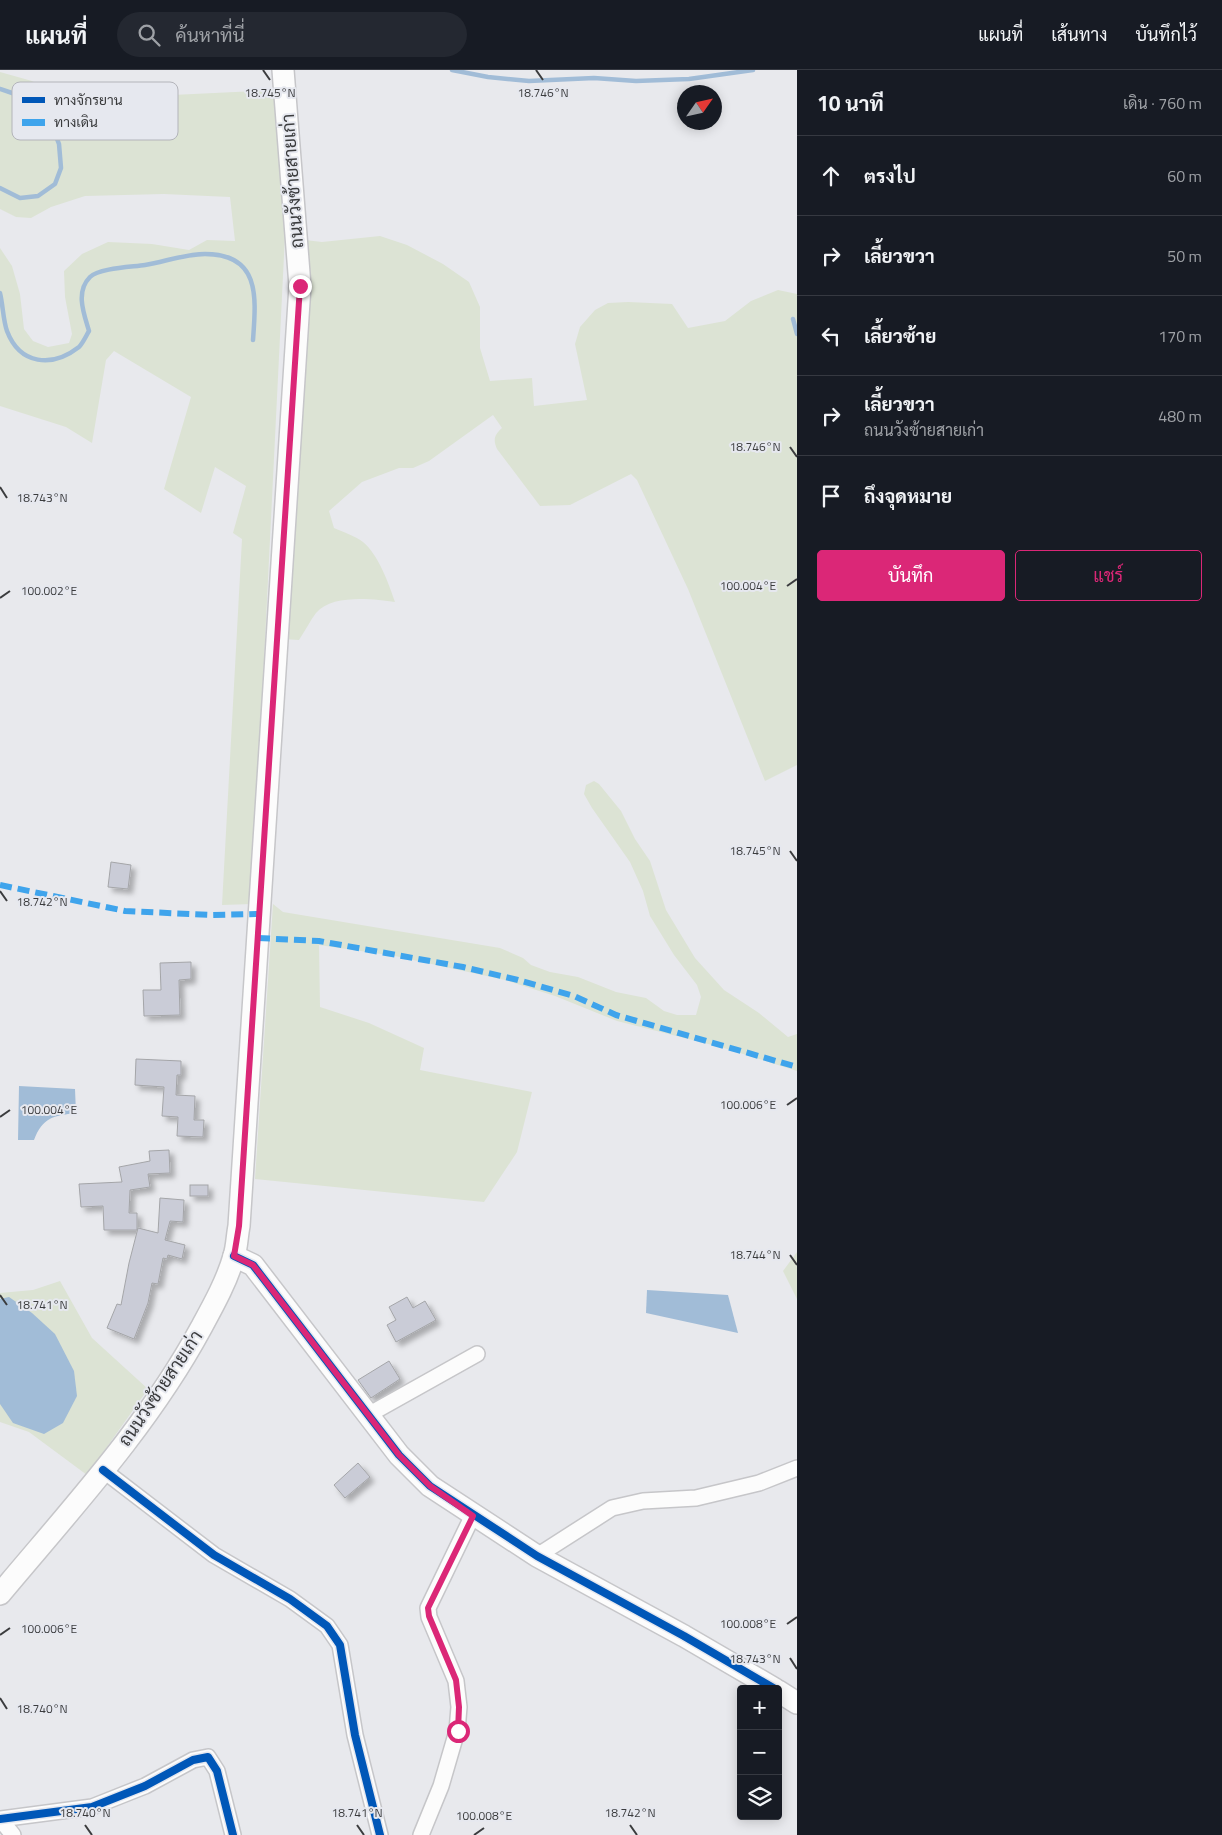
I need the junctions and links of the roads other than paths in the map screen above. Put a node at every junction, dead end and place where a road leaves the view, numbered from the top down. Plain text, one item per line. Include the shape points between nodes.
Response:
1 (283, 70) edge
2 (234, 1256) junction
3 (477, 1354) dead end
4 (368, 1415) junction
5 (797, 1468) edge
6 (103, 1470) junction
7 (473, 1516) junction
8 (537, 1556) junction
9 (0, 1594) edge
10 (768, 1685) edge
11 (782, 1693) edge
12 (797, 1703) edge
13 (1, 1820) edge
14 (13, 1835) edge
15 (233, 1835) edge
16 (380, 1835) edge
17 (421, 1835) edge

1 - 2 main road, ถนนวังซ้ายสายเก่า via 300,286 239,1226
2 - 4 main road via 253,1265
2 - 6 main road, ถนนวังซ้ายสายเก่า via 214,1306 186,1357
3 - 4 street
4 - 7 main road via 399,1455 430,1486
5 - 8 street via 760,1483 696,1498 643,1501 612,1508
6 - 9 main road, ถนนวังซ้ายสายเก่า
6 - 16 street via 214,1555 290,1599 328,1626 340,1645 355,1735
7 - 8 main road
7 - 17 street via 428,1608 456,1680 459,1707 458,1731
8 - 10 main road
11 - 12 main road
13 - 14 street
13 - 15 street via 92,1807 145,1786 194,1760 208,1757 217,1771

